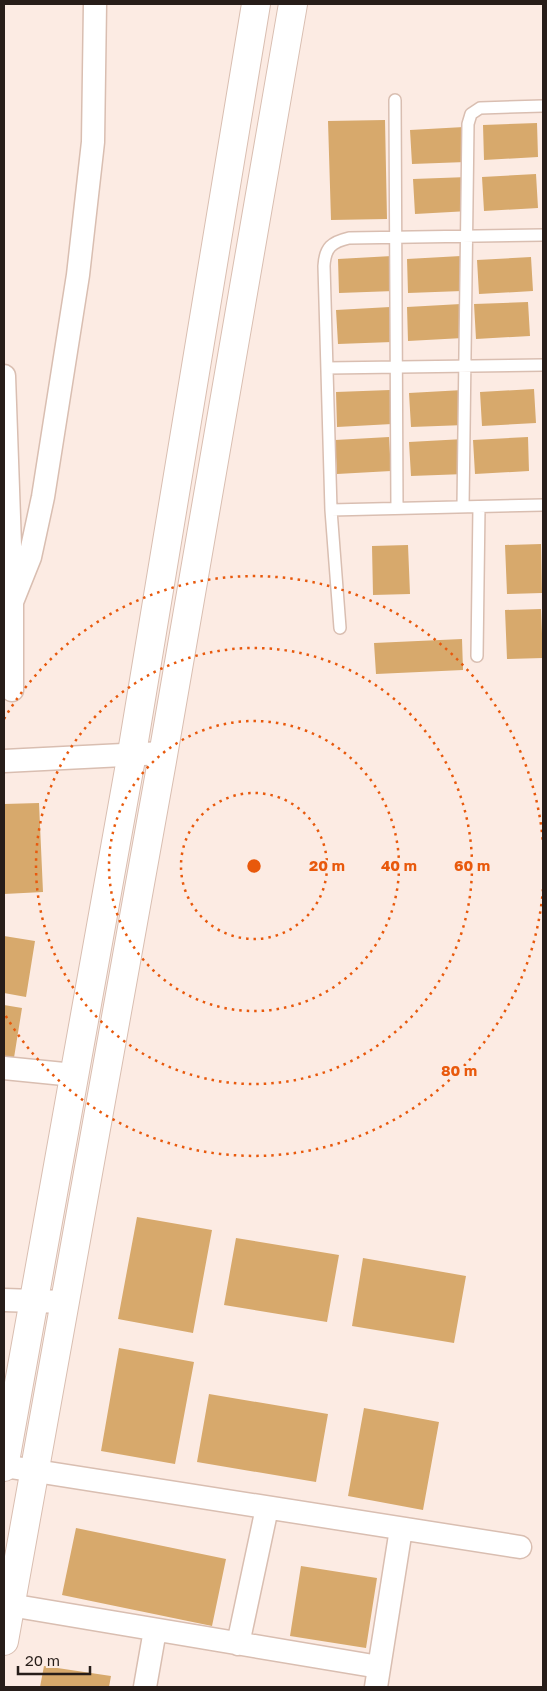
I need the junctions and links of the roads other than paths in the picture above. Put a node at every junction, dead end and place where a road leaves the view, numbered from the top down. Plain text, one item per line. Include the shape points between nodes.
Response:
1 (95, 4) edge
2 (256, 4) edge
3 (293, 4) edge
4 (395, 100) dead end
5 (543, 106) edge
6 (543, 235) edge
7 (466, 236) junction
8 (396, 238) junction
9 (543, 365) edge
10 (464, 366) junction
11 (397, 367) junction
12 (327, 368) junction
13 (4, 388) edge
14 (543, 505) edge
15 (463, 507) junction
16 (479, 507) junction
17 (397, 508) junction
18 (331, 510) junction
19 (12, 602) junction
20 (340, 628) dead end
21 (477, 656) dead end
22 (12, 690) dead end
23 (132, 753) junction
24 (163, 753) junction
25 (4, 761) edge
26 (4, 1068) edge
27 (74, 1075) junction
28 (4, 1300) edge
29 (33, 1300) junction
30 (65, 1302) junction
31 (4, 1467) edge
32 (34, 1472) junction
33 (266, 1508) junction
34 (401, 1529) junction
35 (520, 1547) dead end
36 (10, 1606) junction
37 (154, 1630) junction
38 (4, 1642) edge
39 (238, 1644) junction
40 (378, 1677) edge
41 (145, 1687) edge

1 - 19 street via 93,142 78,275 43,497 30,558
2 - 23 street
3 - 24 street
4 - 8 lane
5 - 7 lane via 480,108 471,114 468,124
6 - 7 lane
7 - 8 lane
7 - 10 lane
8 - 11 lane
8 - 12 lane via 349,238 334,241 328,248 324,266
9 - 10 lane
10 - 11 lane
10 - 15 lane
11 - 12 lane
11 - 17 lane
12 - 18 lane
13 - 19 street
14 - 16 lane
15 - 16 lane
15 - 17 lane
16 - 21 lane
17 - 18 lane
18 - 20 lane
19 - 22 street
23 - 24 street
23 - 25 street
23 - 27 street
24 - 30 street
26 - 27 street
27 - 29 street
28 - 29 street
29 - 30 street
29 - 31 street
30 - 32 street
31 - 32 street
32 - 33 street
32 - 36 street
33 - 34 street
33 - 39 street
34 - 35 street
34 - 40 street
36 - 37 street
36 - 38 street
37 - 39 street
37 - 41 street
39 - 40 street

